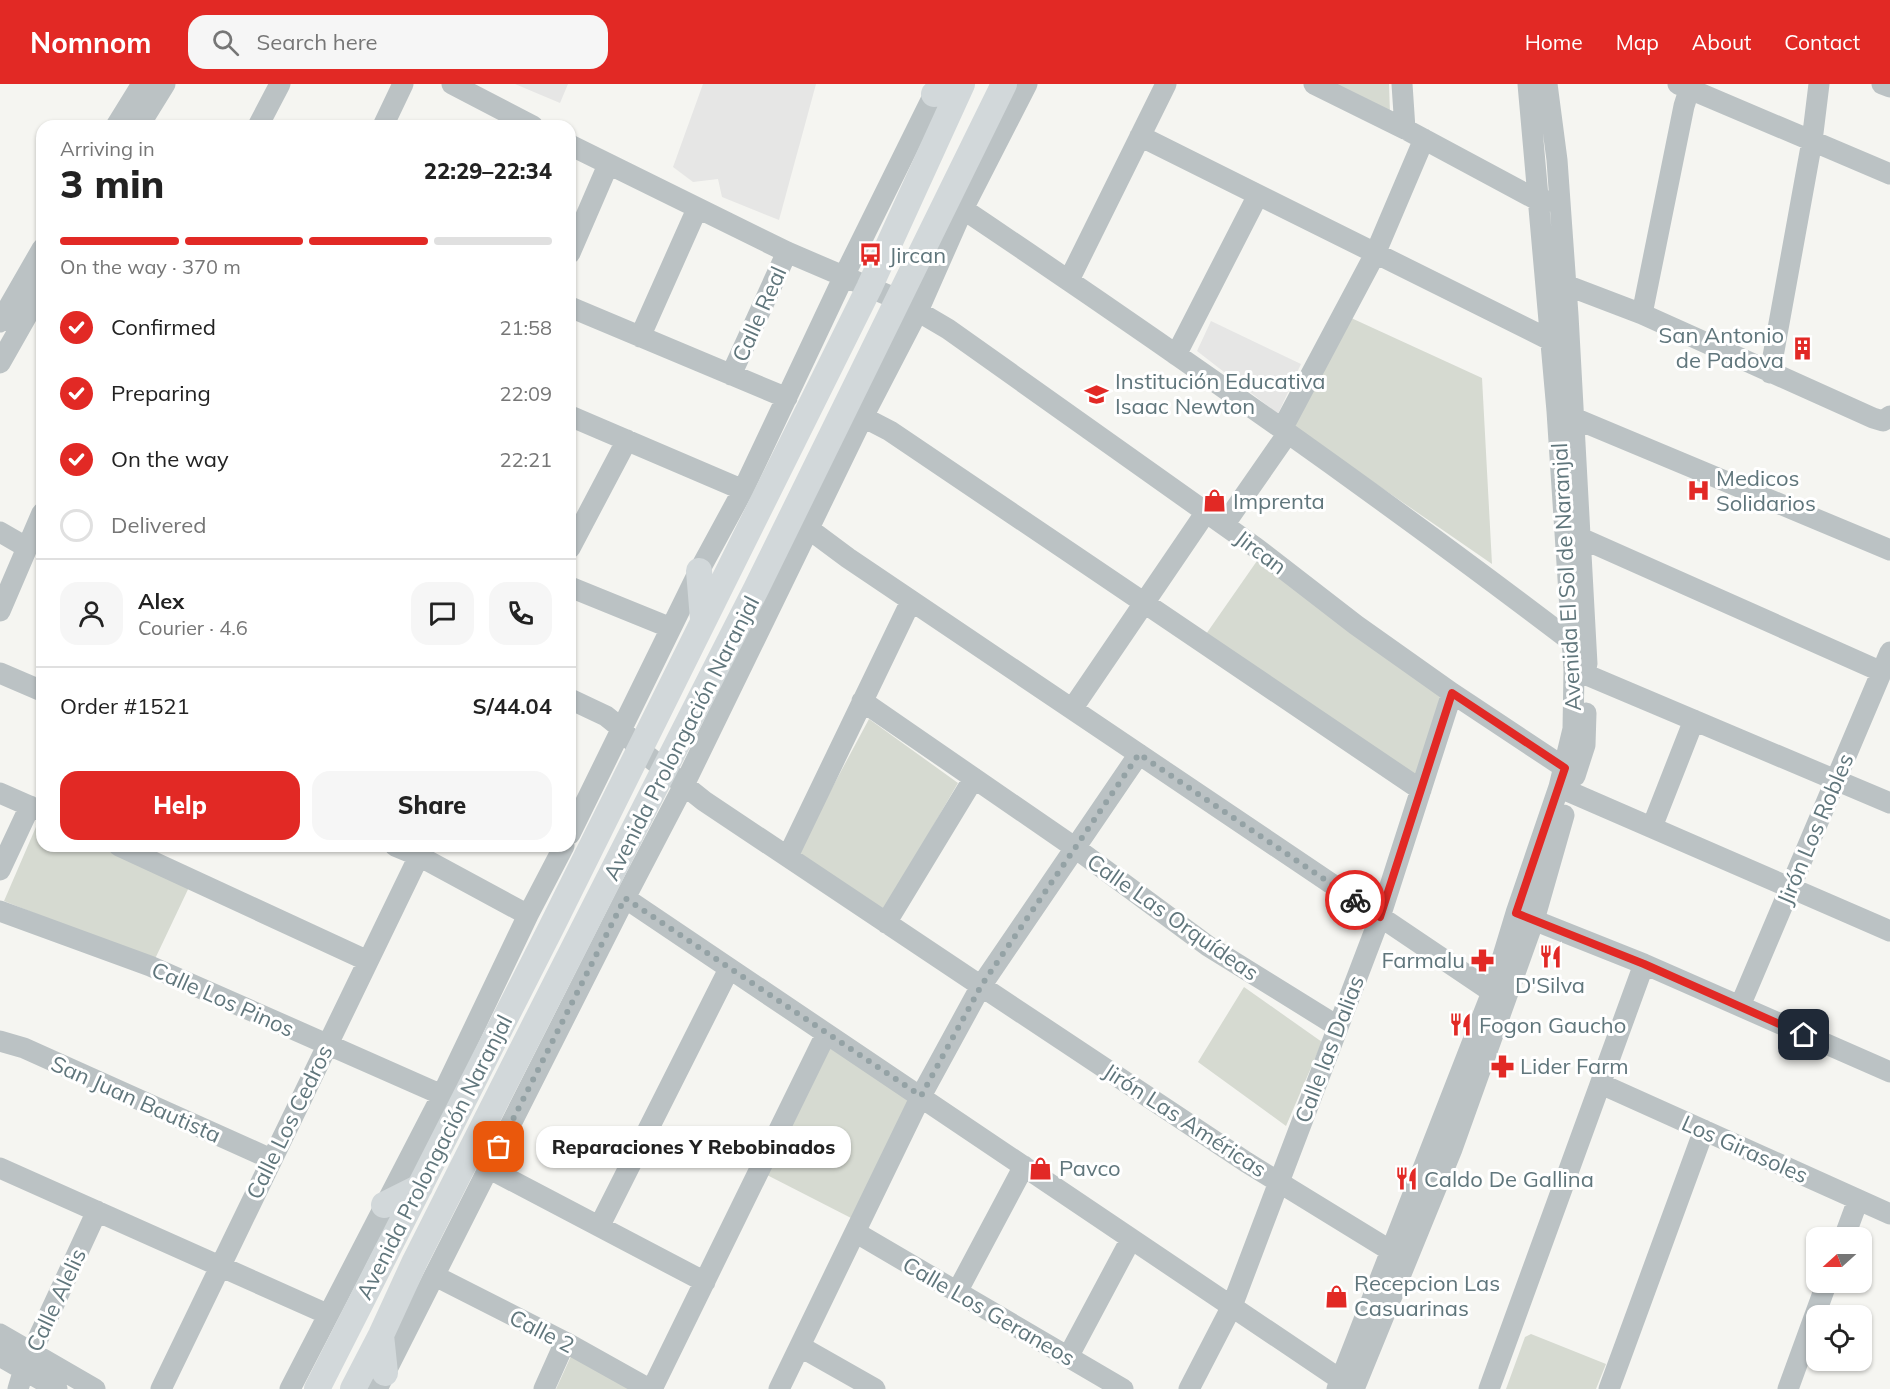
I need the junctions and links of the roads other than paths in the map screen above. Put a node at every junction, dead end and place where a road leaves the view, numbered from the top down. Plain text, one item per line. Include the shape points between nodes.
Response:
1 (142, 84) edge
2 (165, 84) edge
3 (280, 84) edge
4 (403, 84) edge
5 (452, 84) edge
6 (962, 84) edge
7 (1004, 84) edge
8 (1027, 84) edge
9 (1166, 84) edge
10 (1314, 84) edge
11 (1402, 84) edge
12 (1528, 84) edge
13 (1547, 84) edge
14 (1819, 84) edge
15 (1882, 84) edge
16 (1686, 86) edge
17 (942, 87) edge
18 (1890, 87) edge
19 (992, 108) junction
20 (120, 120) edge
21 (144, 120) edge
22 (261, 120) edge
23 (386, 120) edge
24 (521, 120) edge
25 (1405, 129) junction
26 (1140, 136) junction
27 (1424, 139) junction
28 (1812, 141) junction
29 (998, 144) junction
30 (576, 148) edge
31 (608, 165) junction
32 (1890, 174) edge
33 (1258, 195) junction
34 (1550, 201) junction
35 (697, 208) junction
36 (963, 209) junction
37 (576, 239) edge
38 (787, 252) junction
39 (1375, 254) junction
40 (36, 256) edge
41 (844, 276) junction
42 (1069, 280) junction
43 (1566, 285) junction
44 (869, 288) junction
45 (7, 292) edge
46 (36, 300) edge
47 (908, 305) junction
48 (576, 309) edge
49 (1642, 314) junction
50 (0, 322) edge
51 (640, 336) junction
52 (1552, 341) junction
53 (1176, 355) junction
54 (0, 363) edge
55 (1770, 373) junction
56 (731, 375) junction
57 (787, 398) junction
58 (1890, 416) edge
59 (863, 417) junction
60 (1574, 418) junction
61 (576, 419) edge
62 (1285, 431) junction
63 (627, 440) junction
64 (743, 490) junction
65 (1206, 512) junction
66 (1224, 525) junction
67 (36, 526) edge
68 (809, 529) junction
69 (0, 532) edge
70 (576, 537) edge
71 (1581, 538) junction
72 (26, 547) junction
73 (1890, 550) edge
74 (699, 571) junction
75 (784, 579) junction
76 (576, 589) edge
77 (756, 589) junction
78 (911, 601) junction
79 (1143, 604) junction
80 (0, 611) edge
81 (704, 619) junction
82 (671, 628) junction
83 (1572, 642) junction
84 (1890, 652) edge
85 (1882, 672) junction
86 (0, 673) edge
87 (1587, 675) junction
88 (36, 688) edge
89 (1452, 693) junction
90 (862, 701) junction
91 (576, 702) edge
92 (1072, 709) junction
93 (1694, 720) junction
94 (621, 728) junction
95 (639, 749) junction
96 (1139, 754) junction
97 (1565, 768) junction
98 (665, 769) junction
99 (974, 778) junction
100 (1836, 780) junction
101 (684, 785) junction
102 (1421, 790) junction
103 (1570, 792) junction
104 (0, 793) edge
105 (1890, 803) edge
106 (576, 807) edge
107 (36, 809) edge
108 (1652, 827) junction
109 (1074, 847) junction
110 (132, 852) edge
111 (409, 852) edge
112 (561, 852) edge
113 (419, 856) junction
114 (788, 856) junction
115 (0, 870) edge
116 (1790, 887) junction
117 (625, 898) junction
118 (0, 911) edge
119 (528, 915) junction
120 (1525, 916) junction
121 (1380, 917) junction
122 (886, 923) junction
123 (1890, 931) edge
124 (368, 961) junction
125 (1644, 964) junction
126 (729, 969) junction
127 (981, 986) junction
128 (1492, 992) junction
129 (1740, 1006) junction
130 (1337, 1026) junction
131 (826, 1034) junction
132 (0, 1041) edge
133 (327, 1045) junction
134 (1890, 1072) edge
135 (1600, 1084) junction
136 (442, 1095) junction
137 (921, 1096) junction
138 (1704, 1130) junction
139 (271, 1159) junction
140 (1024, 1166) junction
141 (0, 1168) edge
142 (488, 1168) junction
143 (1279, 1182) junction
144 (420, 1187) junction
145 (1858, 1200) junction
146 (384, 1204) junction
147 (97, 1211) junction
148 (1890, 1214) edge
149 (600, 1225) junction
150 (1848, 1227) edge
151 (855, 1232) junction
152 (1131, 1239) junction
153 (1391, 1251) junction
154 (220, 1266) junction
155 (435, 1276) junction
156 (705, 1282) junction
157 (957, 1292) junction
158 (1823, 1293) edge
159 (1232, 1306) junction
160 (327, 1314) junction
161 (0, 1334) edge
162 (381, 1335) junction
163 (565, 1342) junction
164 (801, 1347) junction
165 (0, 1356) edge
166 (1068, 1357) junction
167 (25, 1370) edge
168 (381, 1381) edge
169 (1349, 1387) edge
170 (57, 1389) edge
171 (95, 1389) edge
172 (161, 1389) edge
173 (290, 1389) edge
174 (316, 1389) edge
175 (352, 1389) edge
176 (544, 1389) edge
177 (650, 1389) edge
178 (779, 1389) edge
179 (875, 1389) edge
180 (1123, 1389) edge
181 (1189, 1389) edge
182 (1489, 1389) edge
183 (1609, 1389) edge
184 (1788, 1389) edge

1 - 20 street
2 - 21 street
3 - 22 street
4 - 23 street
5 - 24 street
6 - 44 main road, Avenida Prolongación Naranjal
7 - 19 main road, Avenida Prolongación Naranjal
8 - 29 street, Avenida Prolongación Naranjal
9 - 26 street
10 - 25 street
11 - 25 street
12 - 34 street, Avenida El Sol de Naranjal
13 - 34 street, Avenida El Sol de Naranjal
14 - 28 street
15 - 18 street
16 - 28 street
16 - 49 street
17 - 41 street
19 - 29 main road
19 - 47 main road, Avenida Prolongación Naranjal
25 - 27 street
26 - 33 street
26 - 42 street
27 - 34 street
27 - 39 street
28 - 32 street
28 - 55 street
29 - 36 street, Avenida Prolongación Naranjal
30 - 31 street, Jircan
31 - 35 street, Jircan
31 - 37 street
33 - 39 street
33 - 53 street
34 - 43 street, Avenida El Sol de Naranjal
34 - 52 street, Avenida El Sol de Naranjal
35 - 38 street, Jircan
35 - 51 street
36 - 42 street
36 - 47 street, Avenida Prolongación Naranjal
38 - 41 street, Jircan
38 - 56 street, Calle Real
39 - 52 street
39 - 62 street
40 - 45 street
41 - 44 street, Jircan
41 - 57 street
42 - 53 street
43 - 49 street
43 - 60 street, Avenida El Sol de Naranjal
44 - 47 street, Jircan
44 - 81 main road, Avenida Prolongación Naranjal
45 - 50 street
46 - 54 street
47 - 59 street, Avenida Prolongación Naranjal
47 - 65 street, Jircan via 948,329
47 - 77 main road, Avenida Prolongación Naranjal
48 - 51 street
49 - 55 street
51 - 56 street
52 - 83 street, Avenida El Sol de Naranjal
53 - 62 street
55 - 58 street via 1873,418 1883,421
56 - 57 street
57 - 64 street
59 - 68 street, Avenida Prolongación Naranjal
59 - 79 street via 890,431
60 - 71 street, Avenida El Sol de Naranjal
60 - 73 street
61 - 63 street
62 - 66 street
62 - 83 street
63 - 64 street
63 - 70 street
64 - 74 street
65 - 66 street, Jircan
65 - 79 street
66 - 89 street, Jircan
67 - 72 street
68 - 75 street, Avenida Prolongación Naranjal
68 - 78 street
69 - 72 street
71 - 85 street
71 - 87 street, Avenida El Sol de Naranjal
72 - 80 street
74 - 81 main road
74 - 82 street
75 - 77 main road
75 - 101 street, Avenida Prolongación Naranjal
76 - 82 street
77 - 98 main road, Avenida Prolongación Naranjal
78 - 90 street
78 - 92 street
79 - 92 street
79 - 102 street
81 - 95 main road, Avenida Prolongación Naranjal
82 - 94 street
83 - 97 street, Avenida El Sol de Naranjal via 1573,729
84 - 85 street, Jirón Los Robles
85 - 100 street, Jirón Los Robles
86 - 88 street
87 - 93 street
87 - 103 street, Avenida El Sol de Naranjal via 1585,745
89 - 97 street, Jircan
89 - 102 street, Calle las Dalias
90 - 99 street, Calle Las Orquídeas
90 - 114 street
91 - 94 street, Jirón Las Américas
92 - 96 street
93 - 100 street
93 - 108 street
94 - 95 street, Jirón Las Américas
94 - 106 street
95 - 98 street, Jirón Las Américas
95 - 144 main road, Avenida Prolongación Naranjal
96 - 109 street
96 - 121 street
97 - 120 street, Avenida El Sol de Naranjal
98 - 101 street, Jirón Las Américas
98 - 162 main road, Avenida Prolongación Naranjal
99 - 109 street, Calle Las Orquídeas
99 - 122 street
100 - 105 street
100 - 116 street, Jirón Los Robles
101 - 114 street, Jirón Las Américas
101 - 117 street, Avenida Prolongación Naranjal
102 - 121 street, Calle las Dalias
103 - 108 street
103 - 120 street, Avenida El Sol de Naranjal
104 - 107 street
107 - 115 street
108 - 116 street
109 - 127 street
109 - 130 street, Calle Las Orquídeas via 1208,946
110 - 124 street
111 - 113 street
112 - 119 street, Avenida Prolongación Naranjal
113 - 119 street
113 - 124 street, Calle Los Cedros
114 - 122 street, Jirón Las Américas
116 - 123 street
116 - 129 street, Jirón Los Robles
117 - 126 street
117 - 142 street, Avenida Prolongación Naranjal
118 - 133 street, Calle Los Pinos via 150,966
119 - 136 street, Avenida Prolongación Naranjal
120 - 125 street
120 - 128 street, Avenida El Sol de Naranjal
120 - 169 street, Avenida El Sol de Naranjal via 1452,1149
121 - 128 street
121 - 130 street, Calle las Dalias
122 - 127 street, Jirón Las Américas
124 - 133 street, Calle Los Cedros
125 - 129 street
125 - 135 street
126 - 131 street
126 - 149 street
127 - 137 street
127 - 143 street, Jirón Las Américas
128 - 153 street, Avenida El Sol de Naranjal
129 - 134 street
130 - 143 street, Calle las Dalias
131 - 137 street
131 - 156 street
132 - 139 street, San Juan Bautista via 24,1048
133 - 136 street, Calle Los Pinos
133 - 139 street, Calle Los Cedros
135 - 138 street, Los Girasoles
135 - 182 street
136 - 146 street, Avenida Prolongación Naranjal
137 - 140 street
137 - 151 street
138 - 145 street, Los Girasoles
138 - 183 street
139 - 154 street, Calle Los Cedros
140 - 152 street
140 - 157 street
141 - 147 street
142 - 149 street
142 - 155 street, Avenida Prolongación Naranjal
143 - 153 street, Jirón Las Américas
143 - 159 street, Calle las Dalias
144 - 146 main road
144 - 174 main road, Avenida Prolongación Naranjal
145 - 148 street, Los Girasoles
145 - 150 street
146 - 160 street, Avenida Prolongación Naranjal
147 - 154 street
147 - 167 street, Calle Alelis
149 - 156 street
151 - 157 street, Calle Los Geraneos
151 - 164 street
152 - 159 street
152 - 166 street
153 - 169 street, Avenida El Sol de Naranjal
154 - 160 street
154 - 172 street, Calle Los Cedros
155 - 163 street, Calle 2
155 - 168 street, Avenida Prolongación Naranjal
156 - 177 street
157 - 166 street, Calle Los Geraneos
158 - 184 street
159 - 169 street
159 - 181 street, Calle las Dalias
160 - 173 street, Avenida Prolongación Naranjal
161 - 167 street
162 - 168 main road
162 - 175 main road, Avenida Prolongación Naranjal
163 - 176 street
163 - 177 street, Calle 2
164 - 178 street
164 - 179 street
165 - 167 street
166 - 180 street, Calle Los Geraneos
167 - 170 street
167 - 171 street

